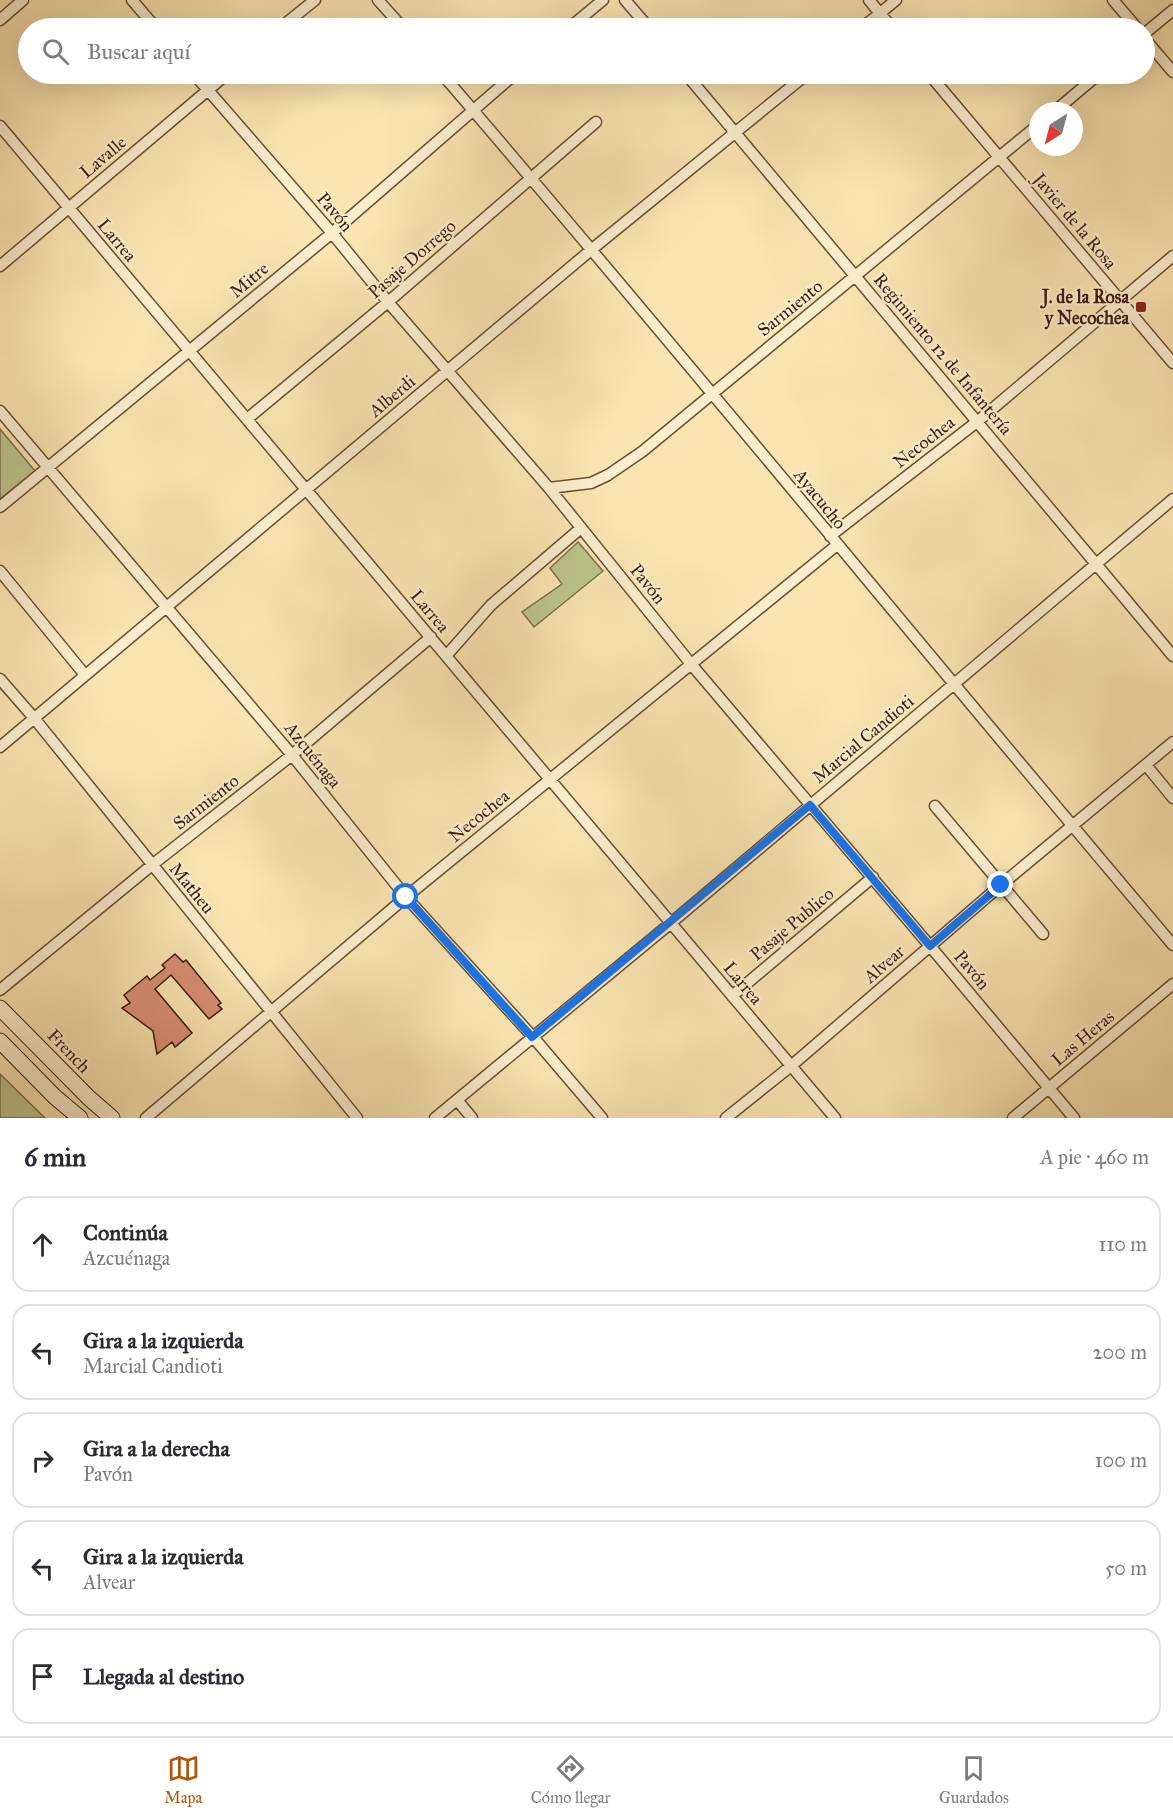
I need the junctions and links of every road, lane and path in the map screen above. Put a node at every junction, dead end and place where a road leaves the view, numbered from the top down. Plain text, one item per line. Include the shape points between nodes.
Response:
1 (132, 0) edge
2 (315, 0) edge
3 (378, 0) edge
4 (603, 0) edge
5 (625, 0) edge
6 (869, 0) edge
7 (896, 0) edge
8 (1113, 0) edge
9 (16, 2) edge
10 (1173, 10) edge
11 (880, 13) junction
12 (147, 18) edge
13 (292, 18) edge
14 (394, 18) edge
15 (581, 18) edge
16 (640, 18) edge
17 (874, 18) edge
18 (884, 18) edge
19 (1128, 18) edge
20 (0, 20) edge
21 (1155, 26) edge
22 (1155, 50) edge
23 (1173, 72) edge
24 (203, 84) edge
25 (214, 84) edge
26 (451, 84) edge
27 (503, 84) edge
28 (694, 84) edge
29 (795, 84) edge
30 (937, 84) edge
31 (1087, 84) edge
32 (208, 89) junction
33 (1066, 102) edge
34 (472, 109) junction
35 (596, 122) dead end
36 (0, 126) edge
37 (736, 133) junction
38 (1029, 133) edge
39 (1000, 158) junction
40 (531, 178) junction
41 (69, 208) junction
42 (332, 233) junction
43 (591, 250) junction
44 (1173, 256) edge
45 (0, 266) edge
46 (856, 276) junction
47 (1120, 300) junction
48 (388, 302) junction
49 (189, 351) junction
50 (1173, 363) edge
51 (447, 371) junction
52 (712, 393) junction
53 (0, 411) edge
54 (247, 419) junction
55 (978, 421) junction
56 (47, 467) junction
57 (549, 488) junction
58 (306, 489) junction
59 (1173, 500) edge
60 (0, 507) edge
61 (581, 528) junction
62 (833, 541) junction
63 (1097, 564) junction
64 (0, 571) edge
65 (167, 606) junction
66 (431, 637) junction
67 (446, 656) junction
68 (1173, 656) edge
69 (691, 664) junction
70 (86, 675) junction
71 (0, 679) edge
72 (954, 684) junction
73 (34, 718) junction
74 (1173, 742) edge
75 (0, 747) edge
76 (292, 755) junction
77 (1146, 765) junction
78 (550, 779) junction
79 (1173, 798) edge
80 (810, 805) junction
81 (935, 806) dead end
82 (1072, 826) junction
83 (152, 865) junction
84 (873, 878) junction
85 (1001, 885) junction
86 (406, 897) junction
87 (671, 922) junction
88 (1043, 934) dead end
89 (1173, 945) edge
90 (930, 946) junction
91 (1173, 984) edge
92 (0, 990) edge
93 (732, 996) junction
94 (0, 1008) edge
95 (271, 1010) junction
96 (532, 1037) junction
97 (0, 1041) edge
98 (791, 1066) junction
99 (1049, 1088) junction
100 (457, 1100) junction
101 (102, 1115) edge
102 (80, 1118) edge
103 (146, 1118) edge
104 (357, 1118) edge
105 (435, 1118) edge
106 (472, 1118) edge
107 (602, 1118) edge
108 (726, 1118) edge
109 (834, 1118) edge
110 (1013, 1118) edge
111 (1074, 1118) edge

1 - 12 street
2 - 13 street
3 - 14 street
4 - 15 street
5 - 16 street
6 - 11 street
7 - 11 street
8 - 19 street
9 - 20 street
10 - 21 street
11 - 17 street
11 - 18 street
22 - 23 street
24 - 32 street, Pavón
25 - 32 street, Lavalle
26 - 34 street, Ayacucho
27 - 34 street, Mitre
28 - 37 street, Regimiento 12 de Infantería
29 - 37 street, Alberdi
30 - 39 street, Javier de la Rosa
31 - 33 street
32 - 41 street, Lavalle
32 - 42 street, Pavón
34 - 40 street, Ayacucho
34 - 42 street, Mitre
35 - 40 street, Pasaje Dorrego
36 - 41 street, Larrea
37 - 43 street, Alberdi
37 - 46 street, Regimiento 12 de Infantería
38 - 39 street, Sarmiento
39 - 46 street, Sarmiento
39 - 47 street, Javier de la Rosa
40 - 43 street, Ayacucho
40 - 48 street, Pasaje Dorrego
41 - 45 street, Lavalle
41 - 49 street, Larrea
42 - 48 street, Pavón
42 - 49 street, Mitre
43 - 51 street, Alberdi
43 - 52 street, Ayacucho
44 - 47 street, Necochea
46 - 52 street, Sarmiento
46 - 55 street, Regimiento 12 de Infantería
47 - 50 street, Javier de la Rosa
47 - 55 street, Necochea
48 - 51 street, Pavón
48 - 54 street, Pasaje Dorrego
49 - 54 street, Larrea
49 - 56 street, Mitre
51 - 57 street, Pavón
51 - 58 street, Alberdi
52 - 57 street, Sarmiento via 608,475 591,483
52 - 62 street, Ayacucho
53 - 56 street, Azcuénaga
54 - 58 street, Larrea
55 - 62 street, Necochea
55 - 63 street, Regimiento 12 de Infantería
56 - 60 street, Mitre
56 - 65 street, Azcuénaga
57 - 61 street, Pavón
58 - 65 street, Alberdi
58 - 66 street, Larrea
59 - 63 street, Marcial Candioti
61 - 67 street via 491,605
61 - 69 street, Pavón
62 - 69 street, Necochea
62 - 72 street, Ayacucho
63 - 68 street, Regimiento 12 de Infantería
63 - 72 street, Marcial Candioti
64 - 70 street
65 - 70 street, Alberdi
65 - 76 street, Azcuénaga
66 - 67 street, Larrea
66 - 76 street, Sarmiento
67 - 78 street, Larrea
69 - 78 street, Necochea
69 - 80 street, Pavón
70 - 73 street, Alberdi
71 - 73 street, Matheu
72 - 80 street, Marcial Candioti
72 - 82 street, Ayacucho
73 - 75 street, Alberdi
73 - 83 street, Matheu
74 - 77 street, Alvear
76 - 83 street, Sarmiento
76 - 86 street, Azcuénaga
77 - 79 street
77 - 82 street, Alvear
78 - 86 street, Necochea
78 - 87 street, Larrea
80 - 84 street, Pavón
80 - 87 street, Marcial Candioti
81 - 85 street
82 - 85 street, Alvear
82 - 89 street, Ayacucho
83 - 92 street, Sarmiento
83 - 95 street, Matheu
84 - 90 street, Pavón
84 - 93 street, Pasaje Publico
85 - 88 street
85 - 90 street, Alvear
86 - 95 street, Necochea
86 - 96 street, Azcuénaga
87 - 93 street, Larrea
87 - 96 street, Marcial Candioti
90 - 98 street, Alvear
90 - 99 street, Pavón
91 - 99 street, Las Heras
93 - 98 street, Larrea
94 - 101 main road, French
95 - 103 street, Necochea
95 - 104 street, Matheu
96 - 100 street, Marcial Candioti
96 - 107 street, Azcuénaga
97 - 102 main road
98 - 108 street, Alvear
98 - 109 street, Larrea
99 - 110 street, Las Heras
99 - 111 street, Pavón
100 - 105 street, Marcial Candioti
100 - 106 street

